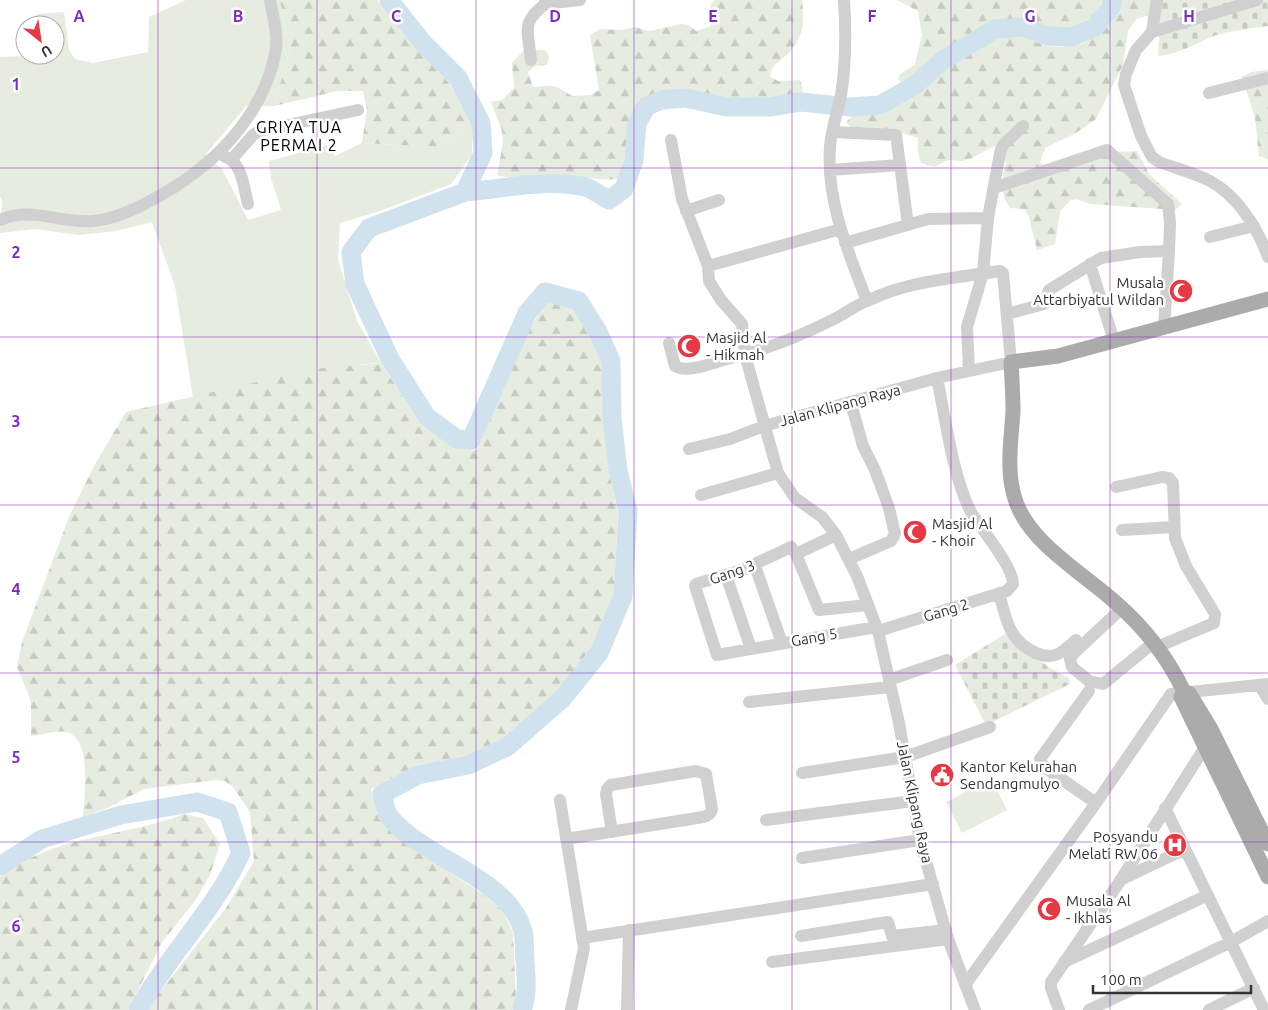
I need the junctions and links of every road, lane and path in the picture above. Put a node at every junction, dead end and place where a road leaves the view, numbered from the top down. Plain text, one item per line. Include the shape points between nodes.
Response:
1 (270, 0) edge
2 (580, 0) edge
3 (844, 0) edge
4 (1157, 0) edge
5 (1257, 0) edge
6 (546, 1) edge
7 (1229, 4) edge
8 (1152, 32) junction
9 (531, 60) dead end
10 (1268, 78) edge
11 (1208, 93) dead end
12 (358, 110) dead end
13 (1023, 126) dead end
14 (833, 132) junction
15 (671, 140) dead end
16 (218, 155) junction
17 (232, 159) junction
18 (900, 165) junction
19 (830, 170) junction
20 (994, 188) junction
21 (719, 200) dead end
22 (248, 204) dead end
23 (686, 211) junction
24 (988, 218) junction
25 (0, 220) edge
26 (908, 225) junction
27 (1254, 226) junction
28 (841, 229) junction
29 (1210, 237) dead end
30 (845, 243) junction
31 (1169, 251) junction
32 (1268, 257) edge
33 (1090, 264) junction
34 (708, 266) junction
35 (983, 273) junction
36 (1268, 298) edge
37 (867, 301) junction
38 (1007, 314) junction
39 (1164, 327) junction
40 (1114, 341) junction
41 (669, 343) dead end
42 (745, 355) junction
43 (1011, 362) junction
44 (969, 370) junction
45 (937, 378) junction
46 (851, 403) junction
47 (764, 426) junction
48 (689, 449) dead end
49 (778, 474) junction
50 (1116, 487) dead end
51 (701, 495) dead end
52 (1174, 527) junction
53 (1122, 530) dead end
54 (836, 535) junction
55 (796, 554) junction
56 (849, 559) junction
57 (755, 566) junction
58 (726, 575) junction
59 (999, 594) junction
60 (868, 605) junction
61 (1119, 605) junction
62 (877, 629) junction
63 (782, 643) junction
64 (1155, 645) junction
65 (751, 649) junction
66 (947, 660) dead end
67 (890, 684) junction
68 (1264, 685) edge
69 (1089, 691) dead end
70 (1184, 692) junction
71 (1268, 699) edge
72 (749, 702) dead end
73 (990, 727) dead end
74 (1205, 747) junction
75 (905, 756) junction
76 (1224, 770) junction
77 (802, 773) dead end
78 (560, 800) dead end
79 (913, 801) junction
80 (1096, 803) junction
81 (1165, 808) junction
82 (766, 820) dead end
83 (612, 832) junction
84 (566, 839) junction
85 (920, 840) junction
86 (1268, 844) edge
87 (1185, 849) junction
88 (802, 858) dead end
89 (1268, 877) edge
90 (1120, 880) junction
91 (933, 884) junction
92 (1208, 895) junction
93 (1268, 921) edge
94 (629, 930) junction
95 (947, 935) junction
96 (801, 936) dead end
97 (582, 938) junction
98 (1231, 942) junction
99 (772, 962) dead end
100 (1064, 962) junction
101 (965, 985) junction
102 (1254, 988) junction
103 (571, 1010) edge
104 (627, 1010) edge
105 (975, 1010) edge
106 (1059, 1010) edge
107 (1089, 1010) edge
108 (1209, 1010) edge
109 (1264, 1010) edge

1 - 16 street via 276,48 266,82 239,132
2 - 6 street
3 - 14 street via 841,94
4 - 8 street
5 - 7 street
6 - 9 street via 528,24
7 - 8 street
8 - 27 street via 1136,50 1124,85 1147,149 1159,162 1210,181 1220,188
10 - 11 street
12 - 17 street via 259,131
13 - 20 street via 1003,145
14 - 18 street via 894,134
14 - 19 street
15 - 23 street
16 - 17 street
16 - 25 street via 167,193 111,218 92,221 26,214
17 - 22 street via 237,165
18 - 19 street
18 - 26 street
19 - 28 street
20 - 24 street
20 - 31 street via 1107,150 1168,204
21 - 23 street
23 - 34 street
24 - 26 street via 928,219
24 - 35 street
26 - 30 street
27 - 29 street
27 - 32 street
28 - 30 street
28 - 34 street
30 - 37 street
31 - 33 street via 1101,258
31 - 39 street
33 - 38 street via 1049,290 1044,304
33 - 40 street
34 - 42 street via 712,287 742,324
35 - 37 street via 915,284
35 - 38 street via 1002,272
35 - 44 street via 967,327
36 - 39 main road, Jalan Klipang Raya
37 - 42 street via 829,322
38 - 43 street
39 - 40 main road, Jalan Klipang Raya
40 - 43 main road, Jalan Klipang Raya via 1058,356
41 - 42 street via 674,364 681,369
42 - 47 street
43 - 44 street, Jalan Klipang Raya
43 - 61 main road via 1010,458 1015,501 1038,536
44 - 45 street, Jalan Klipang Raya
45 - 46 street, Jalan Klipang Raya
45 - 59 street, Gang 2 via 963,490 971,511 1010,571 1013,581 1013,586
46 - 47 street, Jalan Klipang Raya
46 - 56 street via 862,446 875,470 895,534 891,541
47 - 48 street
47 - 49 street, Jalan Klipang Raya
49 - 51 street
49 - 54 street, Jalan Klipang Raya via 795,498 822,517
50 - 52 street via 1169,478 1173,483
52 - 53 street
52 - 64 street via 1186,566 1216,620
54 - 55 street, Gang 3
54 - 56 street, Jalan Klipang Raya
55 - 57 street, Gang 3 via 791,547
55 - 60 street via 819,610
56 - 60 street, Jalan Klipang Raya
57 - 58 street, Gang 3
57 - 63 street
58 - 65 street
58 - 65 street, Gang 3 via 695,586 718,655
59 - 61 street via 1007,623 1018,642 1047,656 1062,653
59 - 62 street, Gang 2
60 - 62 street, Jalan Klipang Raya
61 - 64 main road
61 - 64 street via 1074,653 1070,659 1072,667 1088,680 1103,684
62 - 63 street, Gang 5
62 - 67 street, Jalan Klipang Raya
63 - 65 street, Gang 5
64 - 70 main road
66 - 67 street
67 - 72 street
67 - 75 street, Jalan Klipang Raya
68 - 70 street
68 - 71 street
69 - 80 street via 1040,759 1044,767
70 - 74 main road via 1181,697
70 - 76 main road via 1189,693 1211,729
70 - 80 street via 1171,694
73 - 75 street
74 - 76 main road
74 - 81 street
75 - 77 street
75 - 79 street, Jalan Klipang Raya
76 - 86 main road
76 - 89 main road
78 - 84 street
79 - 82 street
79 - 85 street, Jalan Klipang Raya
80 - 101 street
81 - 87 street
81 - 90 street
83 - 83 street via 708,815 712,808 706,774 696,771 611,785 606,794
83 - 84 street
84 - 97 street
85 - 88 street
85 - 91 street, Jalan Klipang Raya
87 - 90 street
87 - 92 street
90 - 100 street
91 - 94 street
91 - 95 street, Jalan Klipang Raya
92 - 98 street
92 - 100 street
93 - 98 street
94 - 97 street
94 - 104 street
95 - 96 street via 892,936 888,922
95 - 99 street
95 - 101 street, Jalan Klipang Raya
97 - 103 street via 582,959
98 - 102 street
98 - 107 street
100 - 106 street via 1050,985
101 - 105 street, Jalan Klipang Raya
102 - 108 street
102 - 109 street

